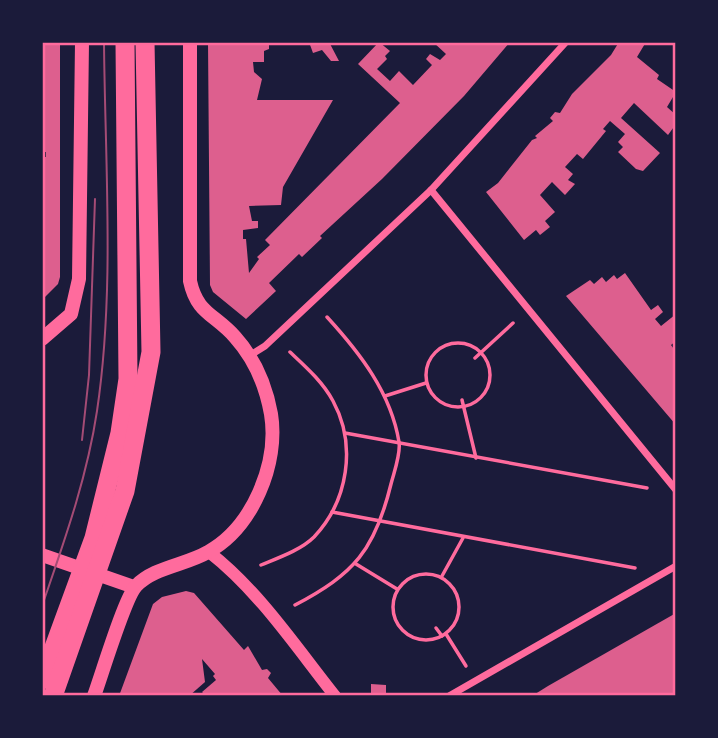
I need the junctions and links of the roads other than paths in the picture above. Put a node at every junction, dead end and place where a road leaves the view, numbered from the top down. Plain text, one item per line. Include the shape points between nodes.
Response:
1 (82, 42) edge
2 (125, 42) edge
3 (145, 42) edge
4 (156, 42) edge
5 (190, 42) edge
6 (566, 42) edge
7 (146, 146) junction
8 (431, 190) junction
9 (42, 339) edge
10 (249, 356) junction
11 (676, 490) edge
12 (209, 552) junction
13 (42, 555) edge
14 (676, 566) edge
15 (89, 573) junction
16 (134, 587) junction
17 (42, 680) edge
18 (53, 696) edge
19 (94, 696) edge
20 (335, 696) edge
21 (449, 696) edge

1 - 9 main road via 79,279 71,314
2 - 15 highway via 128,379
3 - 7 highway
4 - 7 highway
5 - 10 main road via 190,281 200,308 236,337
6 - 8 street
7 - 15 highway via 150,352 125,491
8 - 10 street
8 - 11 street
10 - 12 main road via 271,415 272,447 265,478 233,531
12 - 16 main road
12 - 20 street via 262,605
13 - 15 main road
14 - 21 street
15 - 16 main road
15 - 17 highway
15 - 18 highway
16 - 19 main road

